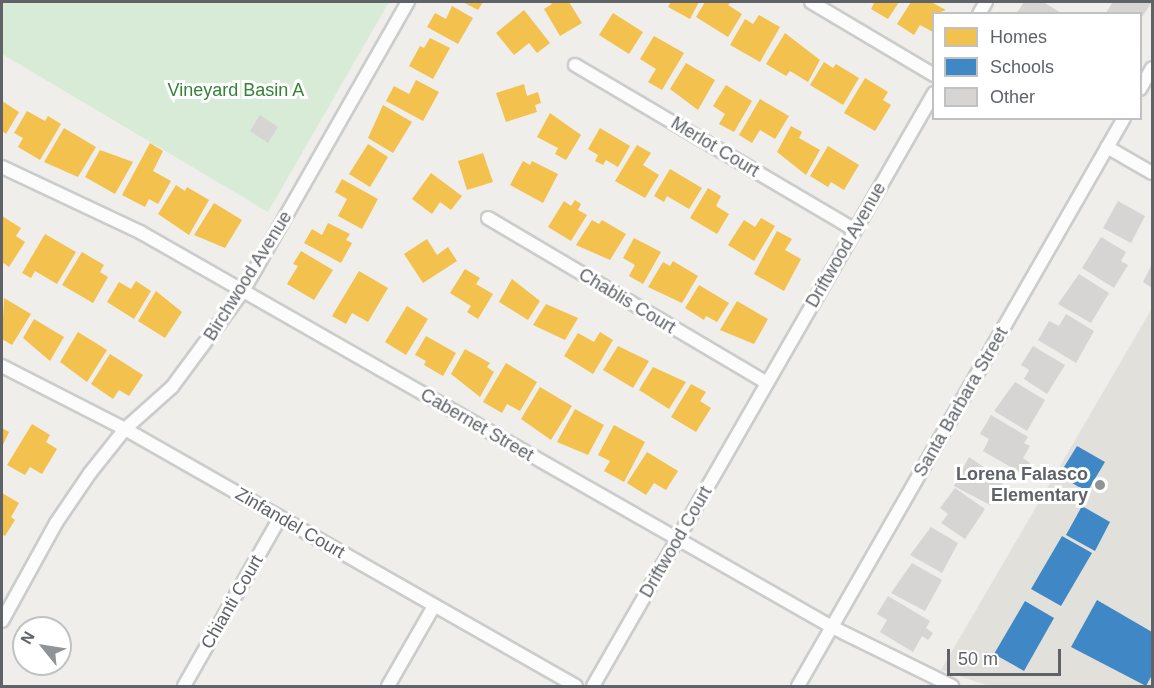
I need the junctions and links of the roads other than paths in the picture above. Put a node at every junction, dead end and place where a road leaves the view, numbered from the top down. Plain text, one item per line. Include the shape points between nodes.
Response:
1 (408, 2) edge
2 (811, 2) edge
3 (574, 65) dead end
4 (1152, 68) edge
5 (932, 74) edge
6 (1142, 86) edge
7 (932, 95) edge
8 (1123, 120) edge
9 (1107, 147) junction
10 (2, 167) edge
11 (1152, 173) edge
12 (488, 218) dead end
13 (855, 230) junction
14 (243, 291) junction
15 (2, 366) edge
16 (767, 383) junction
17 (759, 398) joint
18 (125, 429) junction
19 (280, 518) junction
20 (677, 540) junction
21 (434, 606) junction
22 (2, 621) edge
23 (832, 627) junction
24 (184, 687) edge
25 (388, 687) edge
26 (576, 687) edge
27 (593, 687) edge
28 (798, 687) edge
29 (952, 687) edge

1 - 14 street, Birchwood Avenue
2 - 5 street
3 - 13 street, Merlot Court
4 - 6 street
7 - 13 street, Driftwood Avenue
8 - 9 street, Santa Barbara Street
9 - 11 street
9 - 23 street, Santa Barbara Street
10 - 14 street, Cabernet Street via 140,232
12 - 16 street, Chablis Court
13 - 16 street, Driftwood Avenue
14 - 18 street, Birchwood Avenue via 172,387
14 - 20 street, Cabernet Street
15 - 18 street, Zinfandel Court
16 - 17 street, Driftwood Avenue
17 - 20 street, Driftwood Court
18 - 19 street, Zinfandel Court
18 - 22 street, Birchwood Avenue via 56,523
19 - 21 street, Zinfandel Court
19 - 24 street, Chianti Court
20 - 23 street, Cabernet Street
20 - 27 street, Driftwood Court
21 - 25 street
21 - 26 street, Zinfandel Court
23 - 28 street, Santa Barbara Street
23 - 29 street, Cabernet Street

